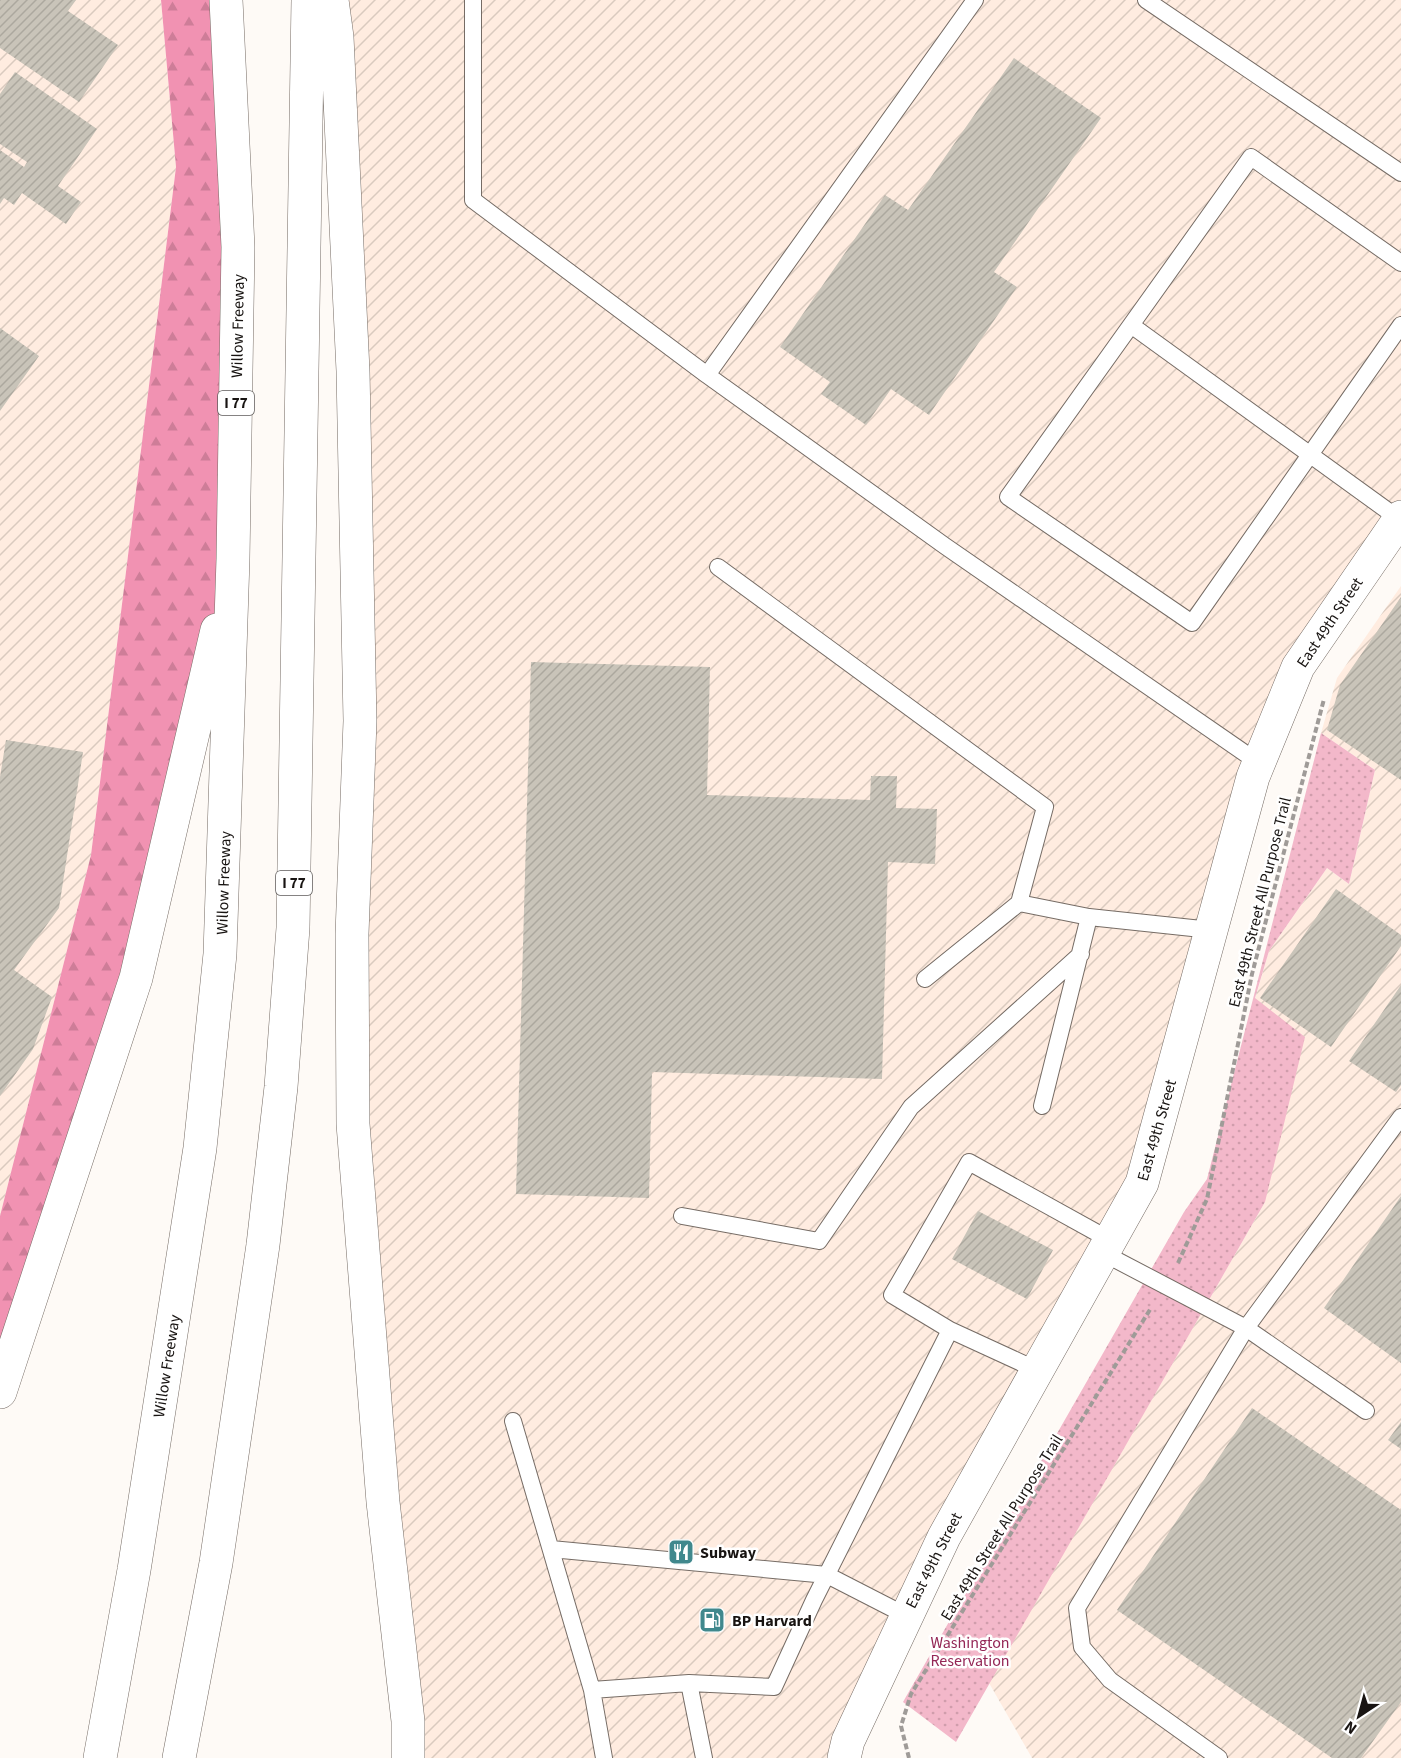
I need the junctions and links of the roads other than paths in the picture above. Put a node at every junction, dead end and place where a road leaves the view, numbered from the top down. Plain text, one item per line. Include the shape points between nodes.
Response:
1 (226, 0) edge
2 (308, 0) edge
3 (332, 0) edge
4 (473, 0) edge
5 (975, 0) edge
6 (1146, 0) edge
7 (1401, 173) edge
8 (1401, 263) edge
9 (1131, 325) junction
10 (1401, 325) edge
11 (707, 375) junction
12 (1311, 455) junction
13 (1400, 518) edge
14 (233, 559) junction
15 (718, 567) dead end
16 (1259, 763) junction
17 (1019, 903) junction
18 (1089, 917) junction
19 (1211, 930) junction
20 (1081, 954) junction
21 (925, 979) dead end
22 (1042, 1106) dead end
23 (1401, 1118) edge
24 (682, 1216) dead end
25 (1107, 1247) junction
26 (1246, 1328) junction
27 (950, 1330) junction
28 (1038, 1370) junction
29 (0, 1392) edge
30 (1366, 1410) dead end
31 (513, 1421) dead end
32 (551, 1549) junction
33 (827, 1575) junction
34 (905, 1615) junction
35 (689, 1683) junction
36 (592, 1690) junction
37 (100, 1758) edge
38 (179, 1758) edge
39 (408, 1758) edge
40 (604, 1758) edge
41 (704, 1758) edge
42 (844, 1758) edge
43 (1220, 1758) edge

1 - 14 main road, Willow Freeway / I 77 via 238,247
2 - 38 main road, I 77 via 292,951 263,1245 216,1563
3 - 39 main road via 338,37 357,509 360,721 352,934 352,1124 383,1502 408,1721
4 - 11 lane via 473,200
5 - 11 lane
6 - 7 lane
8 - 9 lane via 1251,157
9 - 12 lane
9 - 12 lane via 1008,497 1192,623
10 - 12 lane
11 - 16 lane via 935,539
12 - 13 lane
13 - 16 main road, East 49th Street via 1298,667
14 - 29 main road via 135,978
14 - 37 main road, Willow Freeway / I 77 via 220,954 200,1148 134,1570
15 - 17 lane via 1044,807
16 - 19 main road, East 49th Street
17 - 18 lane
17 - 21 lane
18 - 19 lane
18 - 20 lane
19 - 25 main road, East 49th Street via 1142,1184
20 - 22 lane
20 - 24 lane via 911,1107 819,1241
23 - 26 lane
25 - 26 lane
25 - 27 lane via 969,1162 892,1295
25 - 28 main road, East 49th Street
26 - 30 lane
26 - 43 lane via 1077,1608 1082,1647 1110,1680
27 - 28 lane
27 - 33 lane
28 - 34 main road, East 49th Street
31 - 32 lane
32 - 33 lane
32 - 36 lane
33 - 34 lane
33 - 35 lane via 774,1687
34 - 42 main road, East 49th Street
35 - 36 lane
35 - 41 lane
36 - 40 lane

